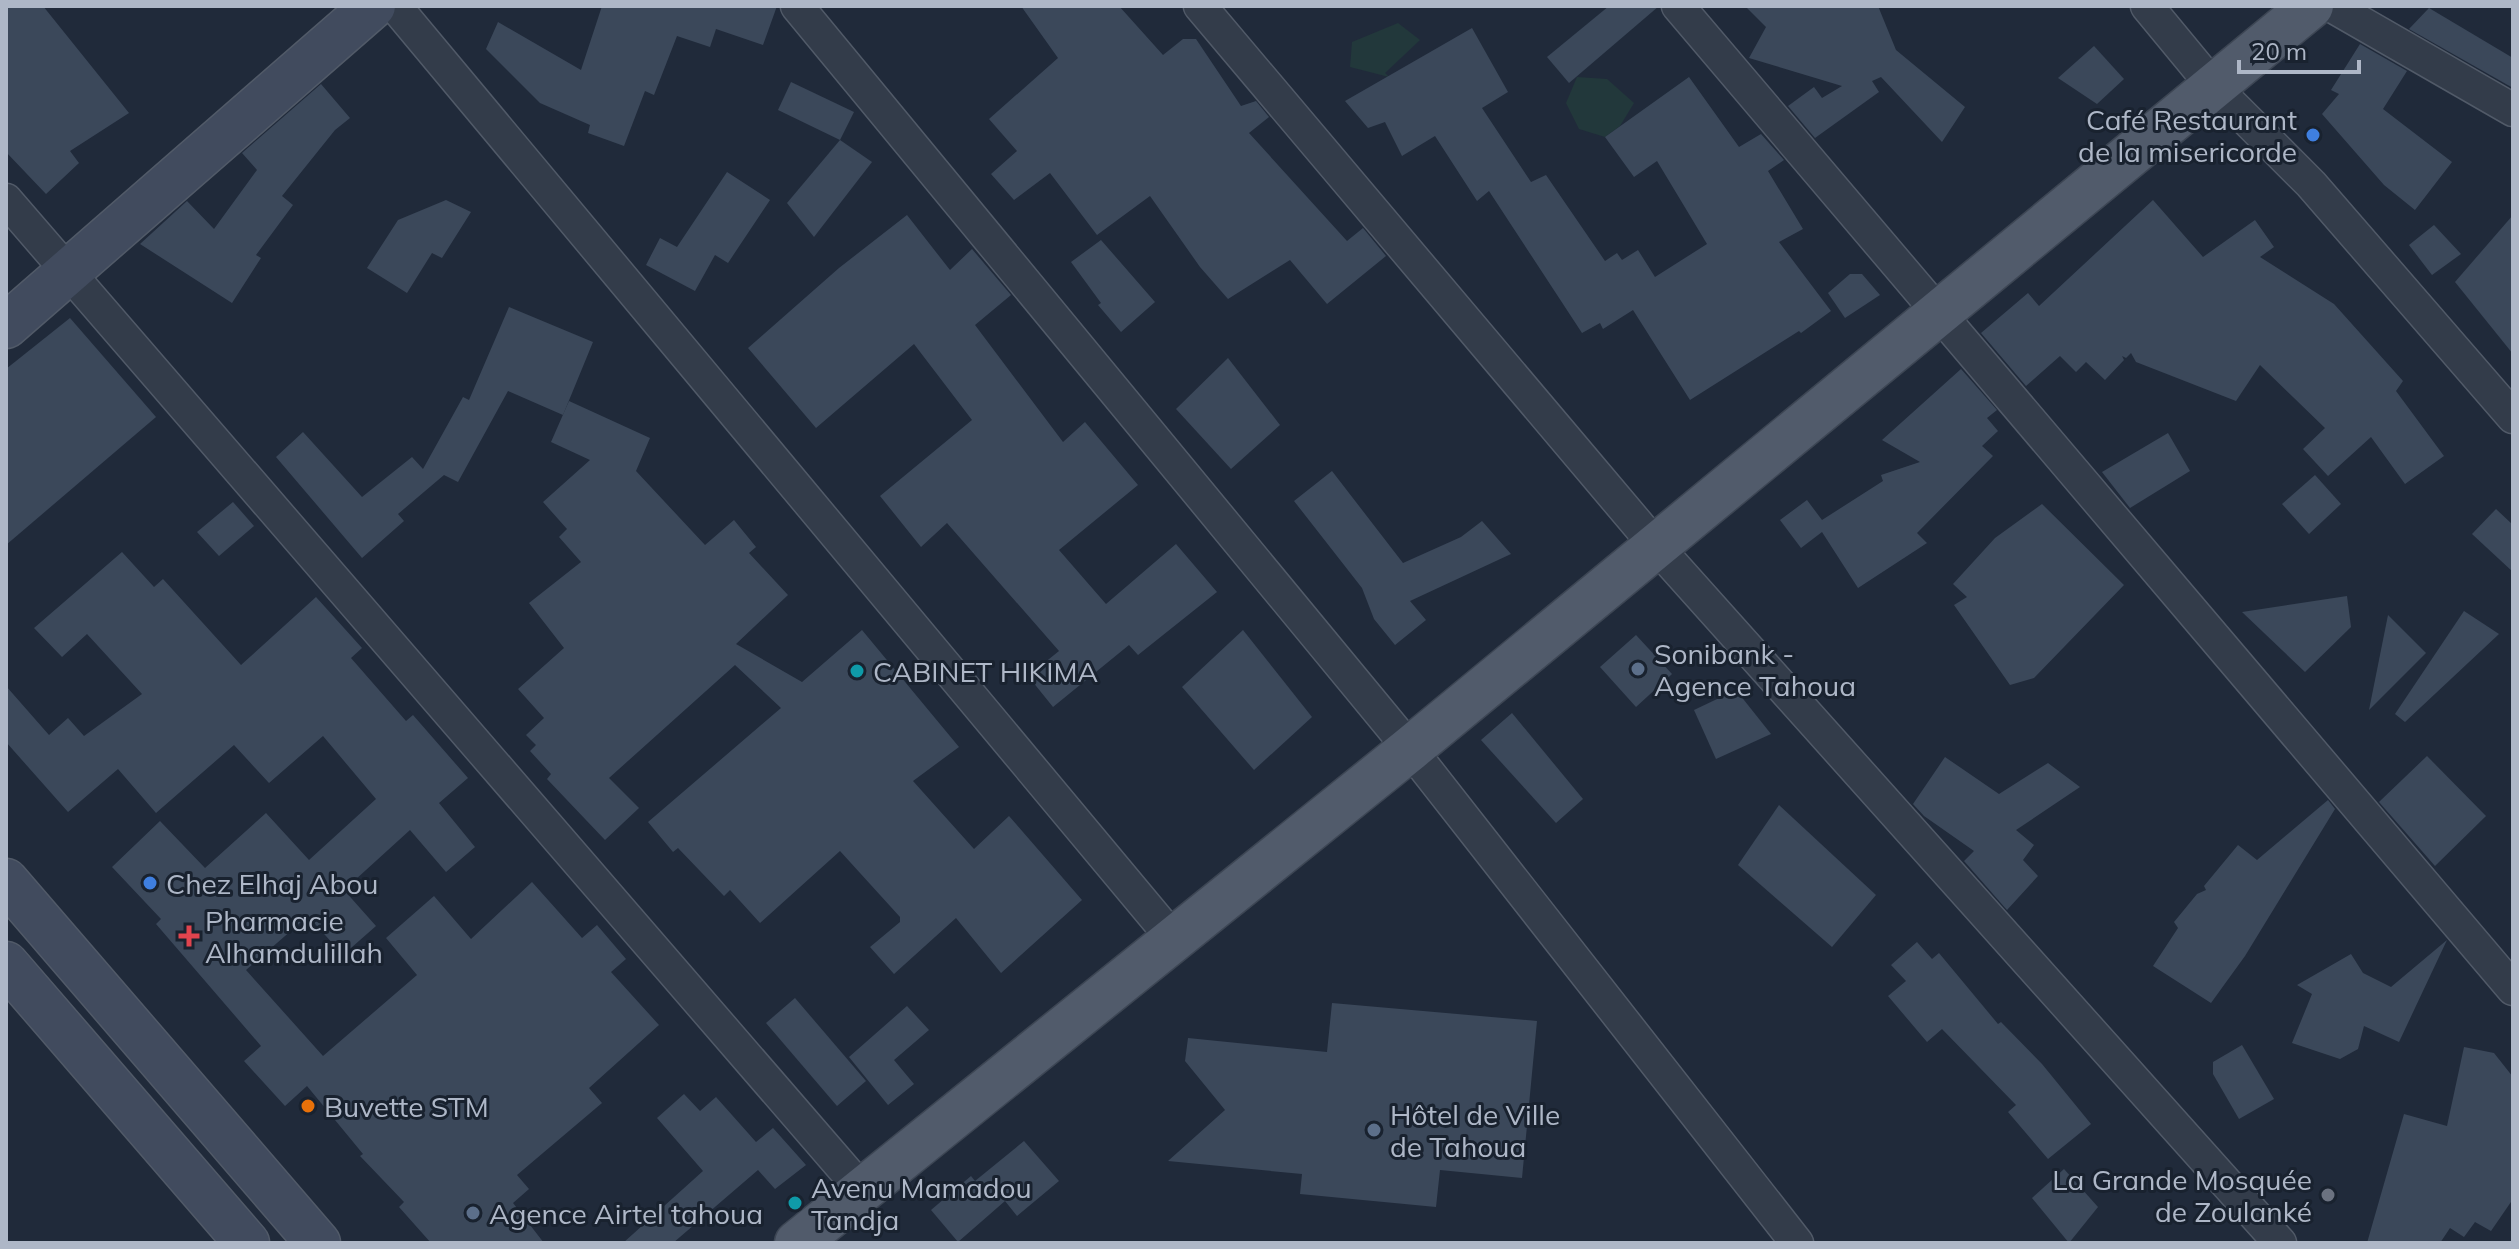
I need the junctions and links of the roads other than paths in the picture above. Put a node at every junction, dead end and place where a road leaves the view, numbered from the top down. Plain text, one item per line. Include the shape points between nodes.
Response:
1 (373, 6) edge
2 (395, 6) edge
3 (797, 6) edge
4 (1200, 6) edge
5 (1678, 6) edge
6 (2147, 6) edge
7 (2311, 6) edge
8 (2332, 6) edge
9 (2213, 86) junction
10 (2513, 110) edge
11 (6, 200) edge
12 (68, 272) junction
13 (1941, 314) junction
14 (6, 326) edge
15 (2513, 417) edge
16 (1656, 546) junction
17 (1410, 749) junction
18 (6, 881) edge
19 (1175, 941) junction
20 (6, 964) edge
21 (2513, 989) edge
22 (862, 1190) junction
23 (247, 1243) edge
24 (318, 1243) edge
25 (797, 1243) edge
26 (1797, 1243) edge
27 (2280, 1243) edge

1 - 12 street
2 - 19 street
3 - 17 street
4 - 16 street
5 - 13 street
6 - 9 street
7 - 9 main road
8 - 10 street
9 - 13 main road
9 - 15 street via 2311,184
11 - 12 street
12 - 14 street
12 - 22 street
13 - 16 main road
13 - 21 street
16 - 17 main road
16 - 27 street
17 - 19 main road
17 - 26 street
18 - 24 street
19 - 22 main road
20 - 23 street
22 - 25 main road

